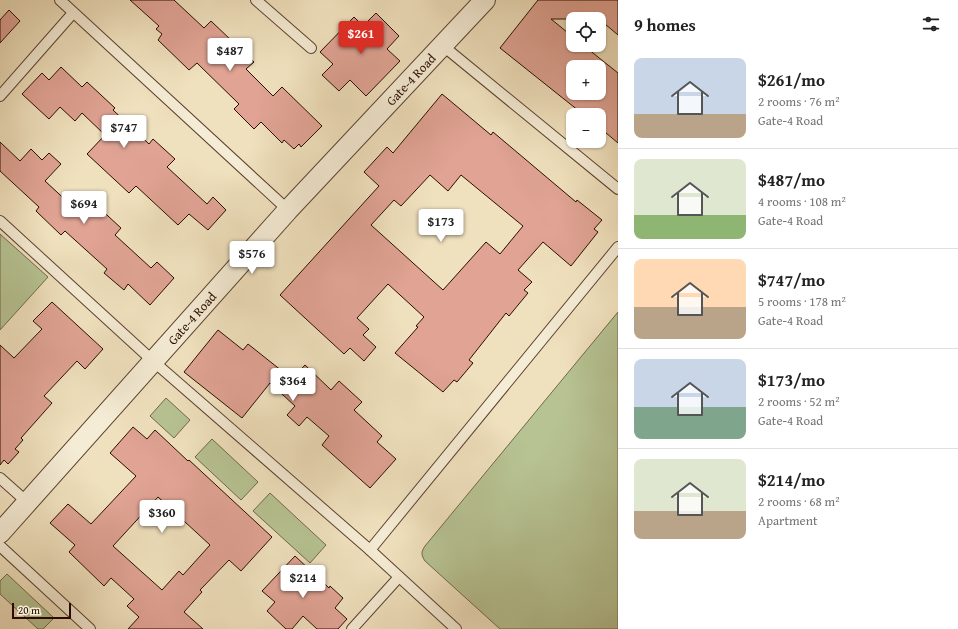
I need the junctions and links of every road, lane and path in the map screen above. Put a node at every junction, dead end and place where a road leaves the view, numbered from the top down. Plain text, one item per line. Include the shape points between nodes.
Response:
1 (60, 0) edge
2 (256, 0) edge
3 (485, 0) edge
4 (73, 13) junction
5 (442, 45) junction
6 (311, 48) dead end
7 (0, 96) edge
8 (618, 188) edge
9 (288, 210) junction
10 (0, 221) edge
11 (618, 246) edge
12 (153, 361) junction
13 (0, 478) edge
14 (27, 502) junction
15 (0, 533) edge
16 (0, 546) edge
17 (370, 550) junction
18 (399, 577) junction
19 (90, 629) edge
20 (352, 629) edge
21 (456, 629) edge

1 - 4 lane
2 - 6 lane
3 - 5 street, Gate-4 Road
4 - 7 lane
4 - 9 lane
5 - 8 lane
5 - 9 street, Gate-4 Road
9 - 12 street, Gate-4 Road
10 - 12 lane
11 - 17 lane
12 - 14 street, Gate-4 Road
12 - 17 lane
13 - 14 lane
14 - 15 street, Gate-4 Road
16 - 19 lane
17 - 18 lane
18 - 20 lane
18 - 21 lane

